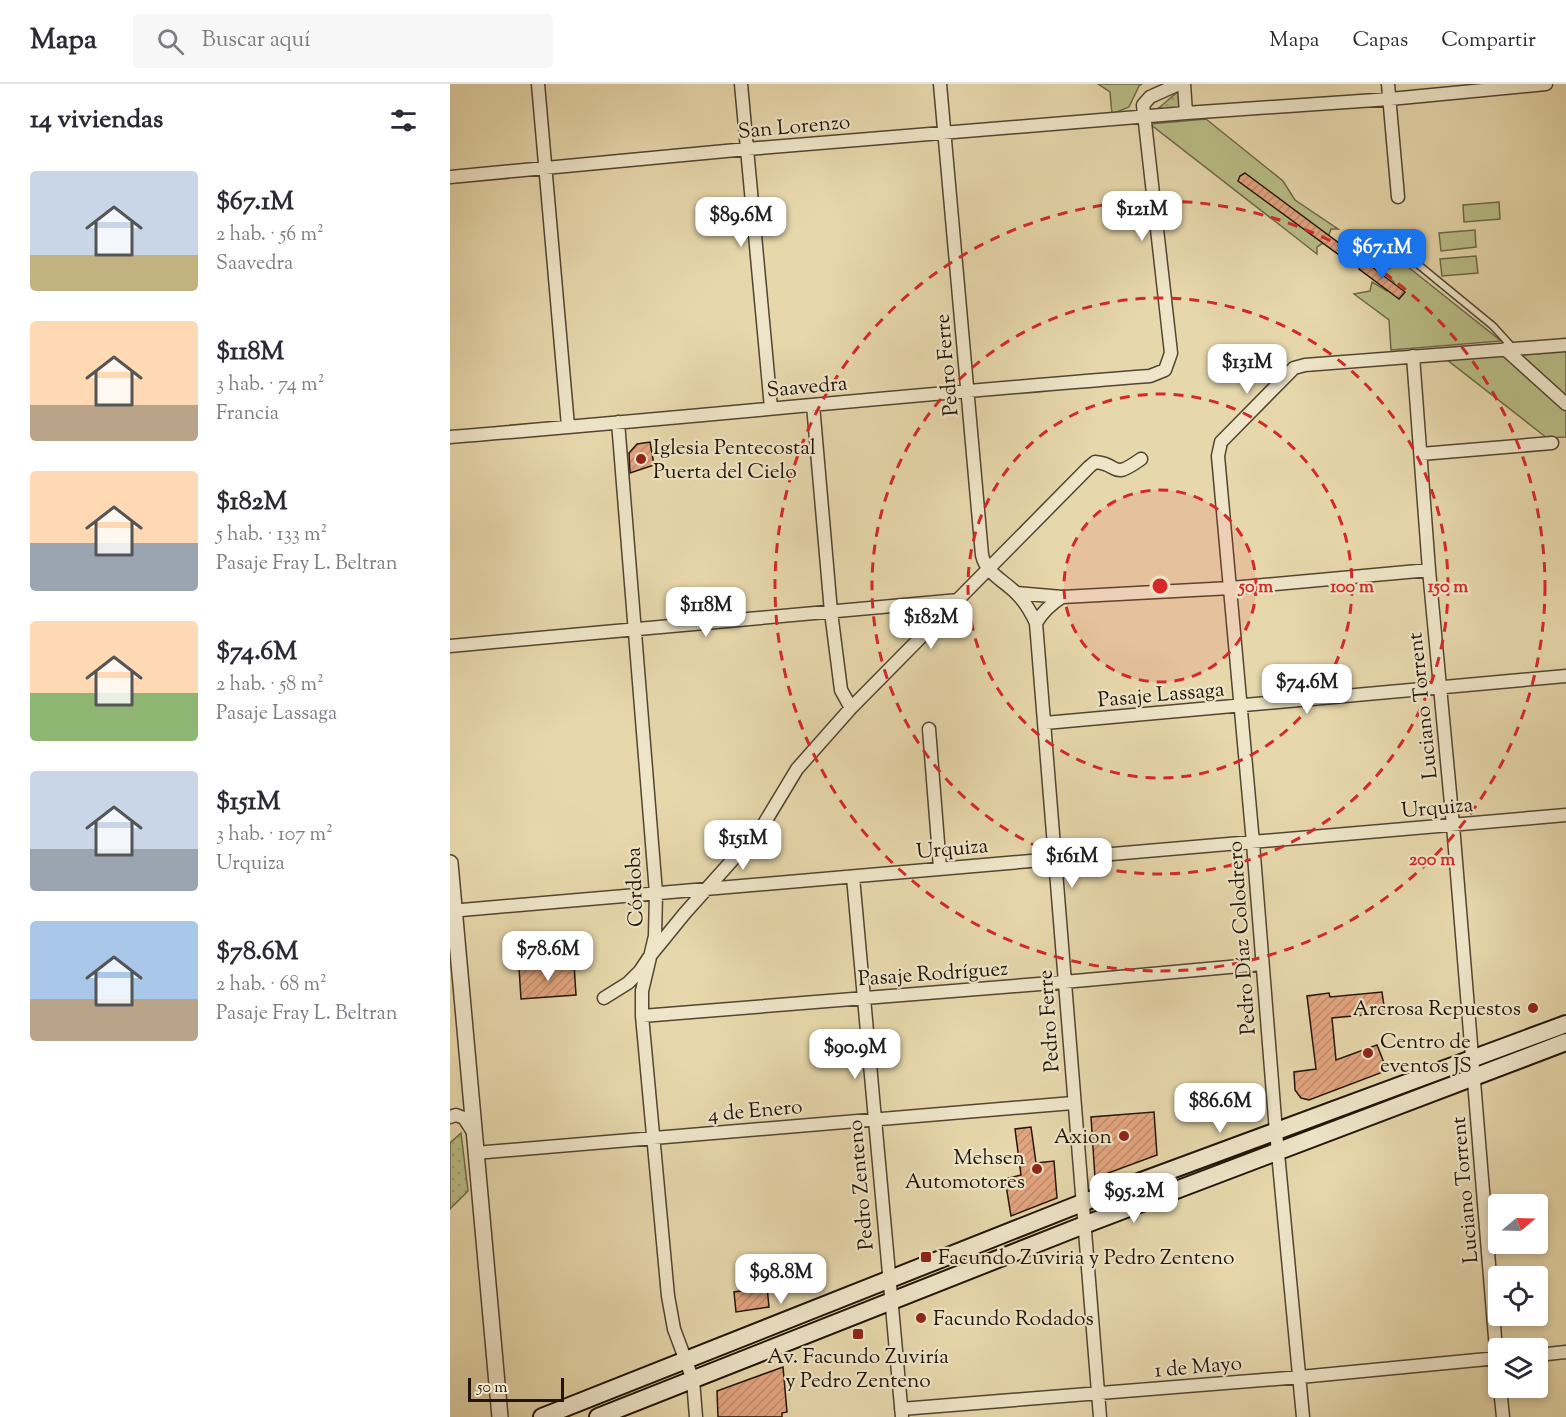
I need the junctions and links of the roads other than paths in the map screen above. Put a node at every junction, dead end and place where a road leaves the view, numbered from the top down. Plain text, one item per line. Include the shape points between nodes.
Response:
1 (538, 84) edge
2 (741, 84) edge
3 (940, 84) edge
4 (1179, 84) edge
5 (1184, 84) edge
6 (1388, 84) edge
7 (1546, 84) edge
8 (1475, 87) edge
9 (1390, 99) junction
10 (1186, 113) junction
11 (1142, 117) junction
12 (944, 133) junction
13 (747, 149) junction
14 (545, 168) junction
15 (450, 177) edge
16 (1398, 197) dead end
17 (1415, 262) dead end
18 (1566, 345) edge
19 (1510, 349) junction
20 (1413, 356) junction
21 (968, 390) junction
22 (1566, 404) edge
23 (813, 405) junction
24 (771, 408) junction
25 (618, 422) junction
26 (568, 426) junction
27 (450, 437) edge
28 (1552, 443) dead end
29 (1420, 454) junction
30 (1141, 459) dead end
31 (988, 569) junction
32 (1429, 570) junction
33 (1231, 588) junction
34 (1016, 592) junction
35 (1062, 597) junction
36 (959, 600) junction
37 (831, 612) junction
38 (1036, 623) junction
39 (634, 629) junction
40 (450, 646) edge
41 (1566, 676) edge
42 (1440, 688) junction
43 (1241, 706) junction
44 (851, 708) junction
45 (1045, 723) junction
46 (929, 729) dead end
47 (1566, 815) edge
48 (1453, 825) junction
49 (1253, 843) junction
50 (1054, 858) junction
51 (450, 863) edge
52 (940, 868) junction
53 (853, 877) junction
54 (710, 888) junction
55 (656, 892) junction
56 (452, 911) edge
57 (650, 956) junction
58 (1262, 964) junction
59 (1065, 982) junction
60 (604, 998) dead end
61 (862, 998) junction
62 (642, 1016) junction
63 (1566, 1024) edge
64 (1566, 1042) edge
65 (1472, 1058) junction
66 (1474, 1077) junction
67 (1073, 1103) junction
68 (450, 1117) edge
69 (874, 1119) junction
70 (473, 1132) junction
71 (1276, 1132) junction
72 (653, 1139) junction
73 (1278, 1150) junction
74 (475, 1153) junction
75 (1082, 1203) junction
76 (1084, 1225) junction
77 (888, 1280) junction
78 (890, 1300) junction
79 (1496, 1338) edge
80 (1566, 1352) edge
81 (1548, 1353) edge
82 (1488, 1359) edge
83 (686, 1361) junction
84 (1299, 1377) junction
85 (693, 1380) junction
86 (1098, 1394) junction
87 (1501, 1398) edge
88 (901, 1413) edge
89 (500, 1417) edge
90 (542, 1417) edge
91 (598, 1417) edge
92 (696, 1417) edge
93 (1100, 1417) edge
94 (1303, 1417) edge
95 (1503, 1417) edge

1 - 14 street
2 - 13 street
3 - 12 street, Pedro Ferre
4 - 11 street via 1150,97 1143,105
5 - 10 street
6 - 9 street
7 - 8 street, San Lorenzo
8 - 9 street, San Lorenzo
9 - 10 street, San Lorenzo
9 - 16 street
10 - 11 street, San Lorenzo
11 - 12 street, San Lorenzo
11 - 21 street, Saavedra via 1170,353 1165,370 1150,376
12 - 13 street, San Lorenzo
12 - 21 street, Pedro Ferre
13 - 14 street, San Lorenzo
13 - 24 street
14 - 15 street, San Lorenzo
14 - 26 street
17 - 19 lane via 1486,320
18 - 19 street
19 - 20 street
19 - 22 street
20 - 29 street, Luciano Torrent
20 - 33 street, Pedro Díaz Colodrero via 1294,368 1221,442 1218,456
21 - 23 street, Saavedra
21 - 31 street, Pedro Ferre via 982,555
23 - 24 street, Saavedra
23 - 37 street
24 - 25 street, Saavedra
25 - 26 street, Saavedra
25 - 39 street, Córdoba
26 - 27 street, Saavedra
28 - 29 street
29 - 32 street, Luciano Torrent
30 - 31 street via 1118,471 1095,462
31 - 34 street, Pedro Ferre
31 - 36 street
32 - 33 street
32 - 42 street, Luciano Torrent
33 - 35 street
33 - 43 street, Pedro Díaz Colodrero
34 - 35 street
34 - 38 street, Pedro Ferre
35 - 38 street
36 - 37 street
36 - 44 street
37 - 39 street
37 - 44 street via 841,690
38 - 45 street, Pedro Ferre
39 - 40 street
39 - 55 street, Córdoba
41 - 42 street, Pasaje Lassaga
42 - 43 street, Pasaje Lassaga
42 - 48 street, Luciano Torrent
43 - 45 street, Pasaje Lassaga
43 - 49 street, Pedro Díaz Colodrero
44 - 54 street via 797,769 762,826
45 - 50 street, Pedro Ferre
46 - 52 street
47 - 48 street, Urquiza
48 - 49 street, Urquiza
48 - 65 street, Luciano Torrent
49 - 50 street, Urquiza
49 - 58 street, Pedro Díaz Colodrero
50 - 52 street, Urquiza
50 - 59 street, Pedro Ferre
51 - 56 street
52 - 53 street, Urquiza
53 - 54 street, Urquiza
53 - 61 street, Pedro Zenteno
54 - 55 street, Urquiza
54 - 57 street
55 - 56 street, Urquiza
55 - 57 street, Córdoba via 655,936
56 - 70 street
57 - 60 street via 628,983
57 - 62 street, Córdoba via 642,992
58 - 59 street, Pasaje Rodríguez
58 - 71 street, Pedro Díaz Colodrero
59 - 61 street, Pasaje Rodríguez
59 - 67 street, Pedro Ferre
61 - 62 street, Pasaje Rodríguez
61 - 69 street, Pedro Zenteno
62 - 72 street, Córdoba
63 - 65 main road
64 - 66 main road
65 - 66 street, Luciano Torrent
65 - 71 main road
66 - 73 main road
66 - 79 street, Luciano Torrent
67 - 69 street, 4 de Enero
67 - 75 street, Pedro Ferre
68 - 70 street via 464,1118
69 - 72 street, 4 de Enero
69 - 77 street, Pedro Zenteno
70 - 74 street
71 - 73 street, Pedro Díaz Colodrero
71 - 75 main road
72 - 74 street, 4 de Enero
72 - 83 street, Córdoba via 668,1296 674,1329
73 - 76 main road
73 - 84 street, Pedro Díaz Colodrero
74 - 89 street
75 - 76 street, Pedro Ferre
75 - 77 main road
76 - 78 main road
76 - 86 street, Pedro Ferre
77 - 78 street, Pedro Zenteno
77 - 83 main road
78 - 85 main road
78 - 88 street, Pedro Zenteno
80 - 81 street
82 - 84 street, 1 de Mayo
83 - 85 street, Córdoba
83 - 90 main road
84 - 86 street, 1 de Mayo
84 - 94 street, Pedro Díaz Colodrero
85 - 91 main road
85 - 92 street, Córdoba
86 - 88 street, 1 de Mayo
86 - 93 street, Pedro Ferre
87 - 95 street

